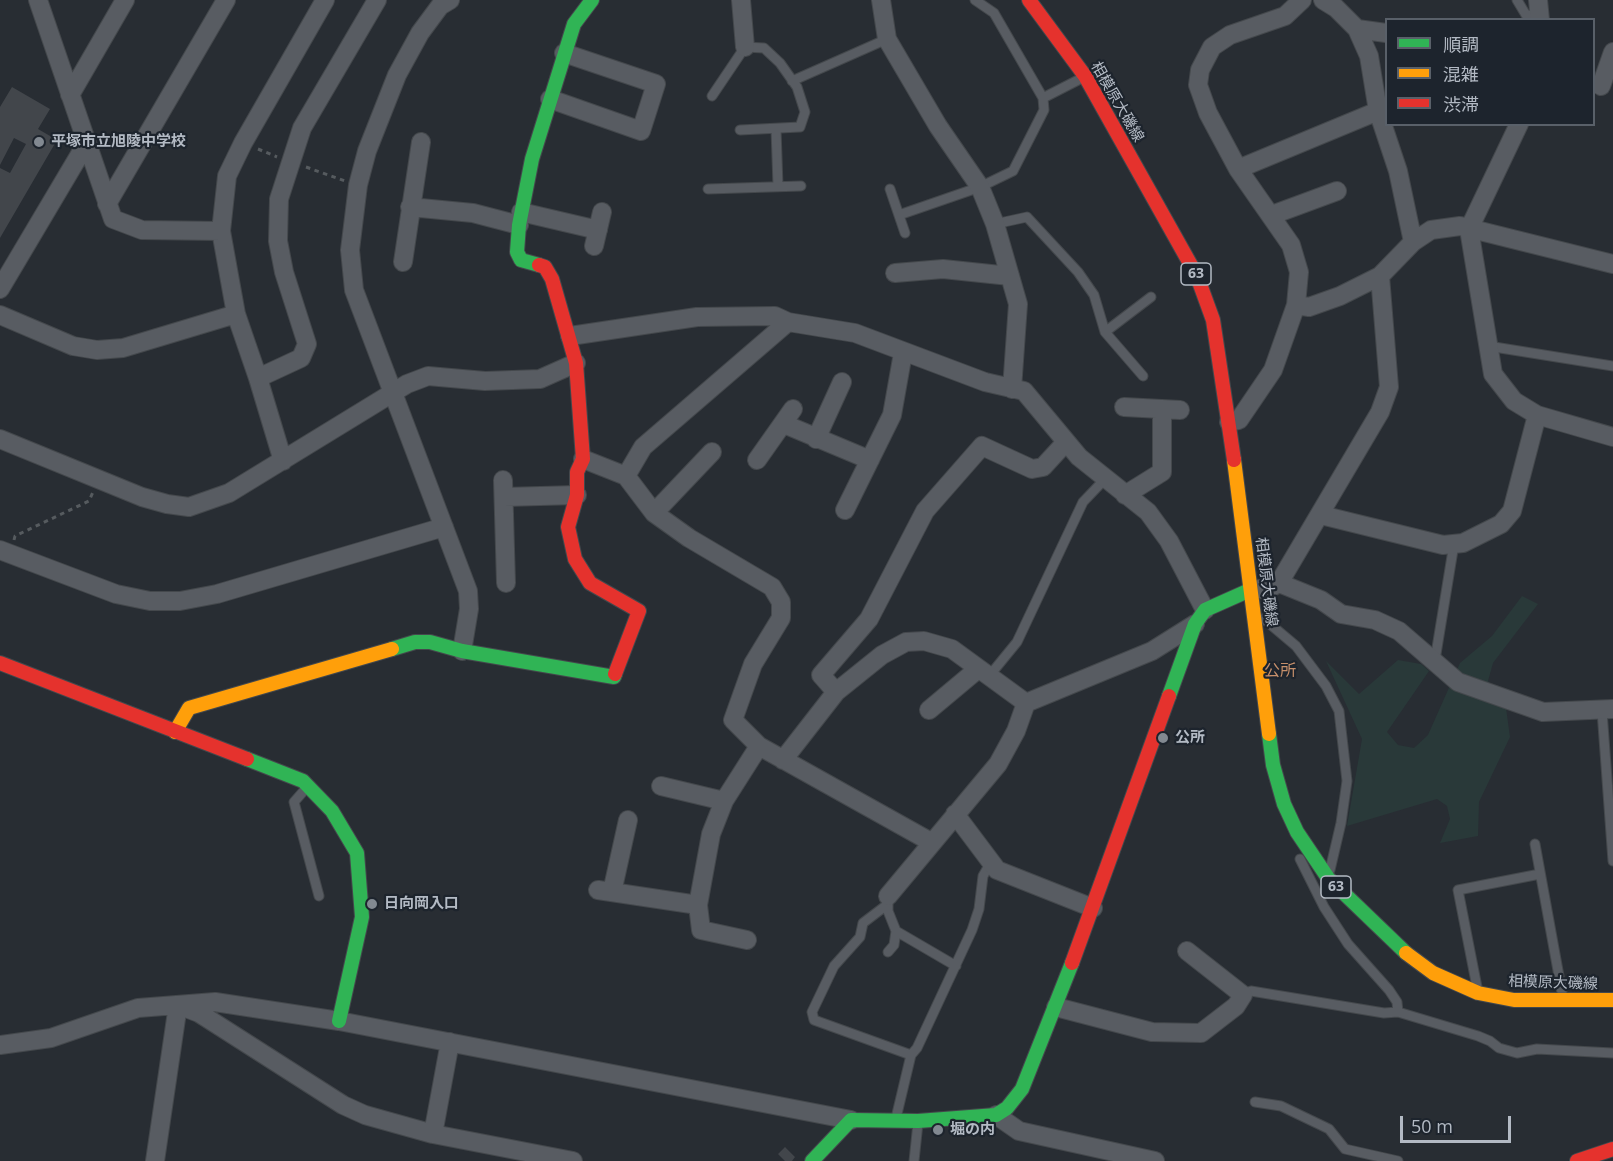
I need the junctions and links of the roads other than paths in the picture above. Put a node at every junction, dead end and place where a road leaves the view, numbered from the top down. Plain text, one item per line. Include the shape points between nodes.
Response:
1 (38, 0) edge
2 (125, 0) edge
3 (226, 0) edge
4 (325, 0) edge
5 (377, 0) edge
6 (450, 0) edge
7 (592, 0) edge
8 (741, 0) edge
9 (881, 0) edge
10 (975, 0) edge
11 (1029, 0) edge
12 (1302, 0) edge
13 (1323, 0) edge
14 (1517, 0) edge
15 (1539, 12) edge
16 (1357, 29) junction
17 (1385, 33) edge
18 (887, 39) junction
19 (745, 47) junction
20 (1613, 52) edge
21 (564, 53) junction
22 (1085, 76) junction
23 (792, 81) junction
24 (1602, 87) edge
25 (70, 95) junction
26 (712, 96) dead end
27 (1043, 98) junction
28 (550, 99) junction
29 (1377, 111) junction
30 (1518, 126) edge
31 (776, 129) junction
32 (740, 130) dead end
33 (421, 142) dead end
34 (86, 144) junction
35 (1238, 169) junction
36 (778, 186) junction
37 (801, 186) dead end
38 (980, 187) junction
39 (708, 189) dead end
40 (890, 189) dead end
41 (1337, 191) dead end
42 (107, 204) junction
43 (410, 207) junction
44 (1272, 215) junction
45 (899, 216) junction
46 (520, 218) junction
47 (995, 224) junction
48 (598, 229) dead end
49 (1469, 229) junction
50 (221, 231) junction
51 (905, 233) dead end
52 (1413, 242) junction
53 (403, 262) dead end
54 (1613, 264) edge
55 (895, 273) dead end
56 (1010, 276) junction
57 (1380, 276) junction
58 (0, 290) edge
59 (1151, 297) dead end
60 (1296, 305) junction
61 (236, 314) junction
62 (0, 315) edge
63 (788, 322) junction
64 (1106, 332) junction
65 (570, 336) junction
66 (1486, 345) junction
67 (903, 353) junction
68 (576, 363) junction
69 (1613, 366) edge
70 (1143, 376) dead end
71 (258, 378) junction
72 (842, 382) dead end
73 (1012, 389) junction
74 (394, 394) junction
75 (1124, 407) dead end
76 (1537, 415) junction
77 (1229, 422) junction
78 (1613, 437) edge
79 (0, 439) edge
80 (816, 439) junction
81 (1066, 442) junction
82 (583, 459) junction
83 (757, 460) dead end
84 (870, 460) junction
85 (283, 461) junction
86 (707, 465) dead end
87 (626, 476) junction
88 (1105, 478) junction
89 (577, 495) junction
90 (1125, 495) junction
91 (845, 510) dead end
92 (654, 513) junction
93 (1321, 515) junction
94 (444, 526) junction
95 (1454, 544) junction
96 (0, 550) edge
97 (507, 583) dead end
98 (1279, 583) junction
99 (1250, 590) junction
100 (1200, 617) junction
101 (1254, 619) junction
102 (462, 651) junction
103 (1435, 660) junction
104 (0, 663) edge
105 (984, 672) junction
106 (836, 692) junction
107 (1026, 703) junction
108 (929, 710) dead end
109 (1608, 710) edge
110 (175, 732) junction
111 (759, 746) junction
112 (783, 760) junction
113 (308, 786) junction
114 (662, 786) dead end
115 (724, 801) junction
116 (955, 814) junction
117 (628, 820) dead end
118 (1612, 829) edge
119 (1297, 832) junction
120 (930, 842) junction
121 (1535, 844) dead end
122 (1613, 861) edge
123 (991, 862) junction
124 (1540, 874) junction
125 (1328, 878) junction
126 (319, 896) dead end
127 (888, 900) junction
128 (698, 905) junction
129 (1093, 908) junction
130 (896, 931) junction
131 (747, 940) dead end
132 (1187, 951) dead end
133 (888, 952) dead end
134 (956, 966) junction
135 (1478, 993) junction
136 (1243, 994) junction
137 (1613, 1000) edge
138 (1564, 1002) junction
139 (178, 1005) junction
140 (1056, 1007) junction
141 (1398, 1012) junction
142 (339, 1020) junction
143 (450, 1042) junction
144 (0, 1045) edge
145 (1613, 1053) edge
146 (910, 1055) junction
147 (1256, 1102) dead end
148 (996, 1115) junction
149 (851, 1120) junction
150 (895, 1120) junction
151 (918, 1121) junction
152 (433, 1134) junction
153 (1613, 1149) edge
154 (154, 1161) edge
155 (573, 1161) edge
156 (812, 1161) edge
157 (914, 1161) edge
158 (1155, 1161) edge
159 (1398, 1161) edge
160 (1577, 1161) edge

1 - 25 street
2 - 25 street
3 - 42 street
4 - 50 street via 227,176
5 - 71 street via 302,128 279,199 278,241 284,272 308,344 301,358
6 - 74 street via 440,6 420,33 397,75 358,185 350,249 354,290
7 - 21 street via 574,24
8 - 19 street
9 - 18 street
10 - 27 lane via 994,13
11 - 22 street, 相模原大磯線 / 63
12 - 35 street via 1285,16 1230,35 1212,47 1200,70 1198,85 1208,113
13 - 16 street
14 - 15 lane via 1526,15
16 - 17 street
16 - 29 street via 1369,56
18 - 23 lane
18 - 38 street
19 - 23 lane via 764,48
19 - 26 lane
20 - 24 street
21 - 28 street
21 - 28 street via 656,84 641,131
22 - 27 lane
22 - 77 street, 相模原大磯線 / 63 via 1197,276 1213,320
23 - 31 lane via 805,112 800,127
25 - 34 street
27 - 38 lane via 1044,110 1013,171
28 - 46 street
29 - 35 street
29 - 52 street via 1398,171
30 - 49 street
31 - 32 lane
31 - 36 lane
33 - 43 street
34 - 42 street
34 - 58 street
35 - 44 street
36 - 37 lane
36 - 39 lane
38 - 45 lane
38 - 47 street
40 - 45 lane
41 - 44 street
42 - 50 street via 113,219 142,230
43 - 46 street
43 - 53 street
44 - 60 street via 1291,245 1299,272
45 - 51 lane
46 - 48 street
46 - 65 street via 517,252 521,260 545,267
47 - 56 street
47 - 64 lane via 1027,217 1094,295
49 - 52 street via 1460,226 1431,230
49 - 54 street
49 - 66 street
50 - 61 street
52 - 57 street
55 - 56 street via 943,269
56 - 73 street via 1019,326
57 - 60 street via 1309,307
57 - 93 street via 1389,387 1380,412
59 - 64 lane
60 - 77 street via 1273,370 1239,420
61 - 62 street via 123,348 97,350 58,340
61 - 71 street
63 - 65 street via 775,316 697,317
63 - 67 street via 855,333
63 - 87 street via 642,447
64 - 70 lane
65 - 68 street
66 - 69 lane
66 - 76 street via 1493,374 1514,401
67 - 73 street
67 - 84 street via 892,415
68 - 74 street via 540,379 485,381 428,376
68 - 82 street
71 - 85 street
72 - 80 street
73 - 81 street via 1024,391
74 - 85 street
74 - 94 street
75 - 90 street via 1171,409 1162,472
76 - 78 street
76 - 95 street via 1512,511 1500,524
77 - 99 street, 相模原大磯線 / 63
79 - 85 street via 142,497 189,507 229,493
80 - 83 street via 788,416
80 - 84 street
81 - 88 street
81 - 106 street via 1043,467 1032,469 982,446 925,511 869,619 820,675
82 - 87 street
82 - 89 street via 577,472
84 - 91 street
86 - 92 street
87 - 92 street
88 - 90 street
88 - 105 lane via 1083,502 1017,642
89 - 97 street via 503,488
89 - 102 street via 568,527 575,560 590,583 639,611 614,677
90 - 100 street via 1148,512 1169,541
92 - 111 street via 772,587 781,602 781,618 753,664 733,720
93 - 95 street via 1443,545
93 - 98 street
94 - 96 street via 217,594 180,601 150,601 116,594
94 - 102 street via 468,591
95 - 103 lane
98 - 99 street
98 - 103 street via 1321,600 1341,614 1375,620 1399,631
99 - 100 street via 1218,602
99 - 101 street, 相模原大磯線 / 63
100 - 107 street via 1152,651
100 - 129 street
101 - 119 street, 相模原大磯線 / 63 via 1274,765 1284,804
101 - 125 lane via 1264,619 1296,646 1339,711 1347,781
102 - 110 street via 415,642 189,708
103 - 109 street via 1458,682 1543,712
104 - 110 street
105 - 106 street via 952,649 924,641 906,642 882,655
105 - 107 street
105 - 108 street
106 - 112 street
107 - 116 street via 998,764
109 - 118 lane
110 - 113 street
111 - 112 street
111 - 115 street
112 - 120 street
113 - 126 lane via 294,802
113 - 142 street via 332,811 357,853 362,917
114 - 115 street
115 - 128 street via 711,834
116 - 120 street
116 - 123 street
117 - 128 street via 605,891
118 - 122 lane
119 - 125 street, 相模原大磯線 / 63
119 - 141 lane via 1300,859 1324,907 1348,944 1389,990
120 - 127 street
121 - 124 lane
123 - 129 street via 997,870
123 - 134 lane via 983,876 972,930
124 - 135 lane via 1458,890
124 - 138 lane
125 - 135 street, 相模原大磯線 / 63 via 1395,945 1433,973
127 - 130 lane via 891,924
127 - 146 lane via 863,923 860,937 834,966 812,1012 814,1020
128 - 131 street via 701,930
129 - 140 street
130 - 133 lane via 894,945
130 - 134 lane
132 - 136 street
134 - 146 lane via 917,1048
135 - 138 street, 相模原大磯線 / 63 via 1514,1000
136 - 140 street via 1236,1006 1201,1033 1152,1032
136 - 141 lane via 1251,991
137 - 138 street, 相模原大磯線 / 63
139 - 142 street via 214,1002
139 - 144 street via 138,1008 51,1038
139 - 152 street via 199,1013 343,1105 365,1116
139 - 154 street
140 - 148 street via 1022,1089
141 - 145 lane via 1478,1036 1517,1053 1537,1049
142 - 143 street
143 - 149 street
143 - 152 street
146 - 150 lane
147 - 159 lane via 1281,1106 1329,1129 1345,1149
148 - 151 street
148 - 158 street via 1019,1131
149 - 150 street
149 - 156 street
150 - 151 street
151 - 157 lane
152 - 155 street
153 - 160 street

